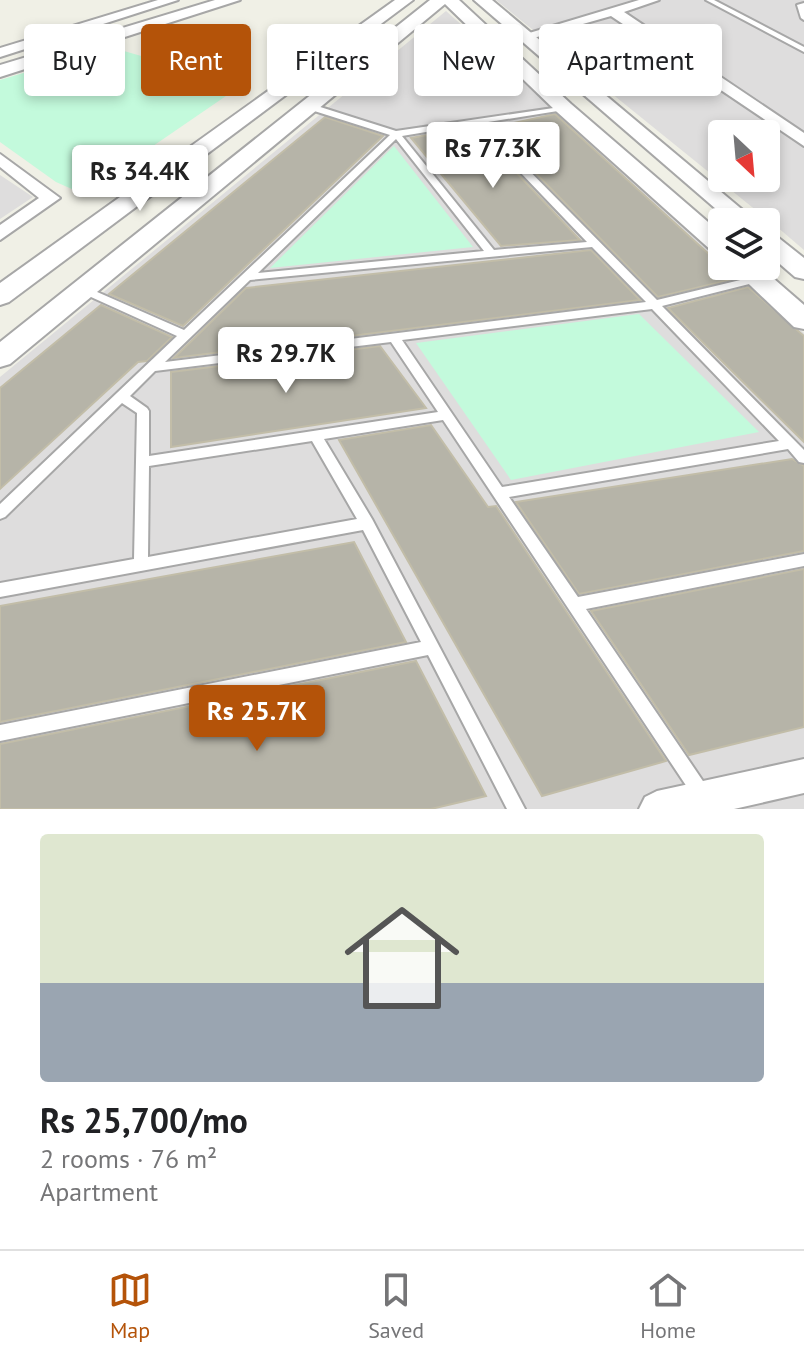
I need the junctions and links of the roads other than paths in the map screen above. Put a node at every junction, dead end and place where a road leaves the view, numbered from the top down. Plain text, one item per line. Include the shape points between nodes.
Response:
1 (172, 0) edge
2 (197, 0) edge
3 (232, 0) edge
4 (405, 0) edge
5 (482, 0) edge
6 (653, 0) edge
7 (709, 0) edge
8 (788, 0) edge
9 (446, 1) edge
10 (802, 5) edge
11 (613, 11) junction
12 (804, 18) edge
13 (509, 24) edge
14 (523, 37) joint
15 (804, 50) edge
16 (0, 53) edge
17 (0, 59) edge
18 (0, 71) edge
19 (311, 107) junction
20 (564, 108) junction
21 (475, 121) junction
22 (396, 134) junction
23 (804, 141) edge
24 (0, 159) edge
25 (728, 208) edge
26 (0, 234) edge
27 (708, 235) edge
28 (593, 244) junction
29 (780, 251) edge
30 (491, 253) junction
31 (804, 271) edge
32 (245, 277) junction
33 (726, 280) edge
34 (759, 280) edge
35 (84, 290) junction
36 (0, 296) edge
37 (652, 305) junction
38 (804, 320) edge
39 (184, 335) junction
40 (394, 337) junction
41 (0, 357) edge
42 (150, 368) junction
43 (120, 396) junction
44 (447, 415) junction
45 (315, 435) junction
46 (790, 444) junction
47 (804, 458) edge
48 (143, 462) junction
49 (499, 493) junction
50 (0, 513) edge
51 (367, 523) junction
52 (804, 560) edge
53 (141, 565) junction
54 (0, 590) edge
55 (574, 605) junction
56 (431, 647) junction
57 (0, 733) edge
58 (804, 776) edge
59 (705, 798) junction
60 (516, 809) edge
61 (657, 809) edge

1 - 16 street
2 - 17 street
3 - 18 street
4 - 36 street
5 - 13 street
6 - 11 street
7 - 15 lane
8 - 10 lane
9 - 19 street
9 - 20 street
10 - 12 lane
11 - 14 street
11 - 23 street
14 - 25 street
19 - 22 lane
19 - 35 street
20 - 21 lane
20 - 27 street
21 - 22 lane
21 - 28 lane
22 - 30 lane
22 - 32 lane
24 - 26 street via 51,198
28 - 30 lane
28 - 37 lane
29 - 31 street
30 - 32 lane
32 - 39 lane
33 - 37 lane
34 - 38 street
35 - 39 lane
35 - 41 street
37 - 40 lane
37 - 46 lane
39 - 42 lane
40 - 42 lane
40 - 44 lane
42 - 43 lane
43 - 48 lane via 143,411
43 - 50 lane
44 - 45 lane
44 - 49 lane
45 - 48 lane
45 - 51 lane
46 - 47 lane
46 - 49 lane
48 - 53 lane
49 - 55 lane
51 - 53 lane
51 - 56 lane
52 - 55 lane
53 - 54 lane
55 - 59 lane
56 - 57 lane
56 - 60 lane
58 - 59 street
59 - 61 street

